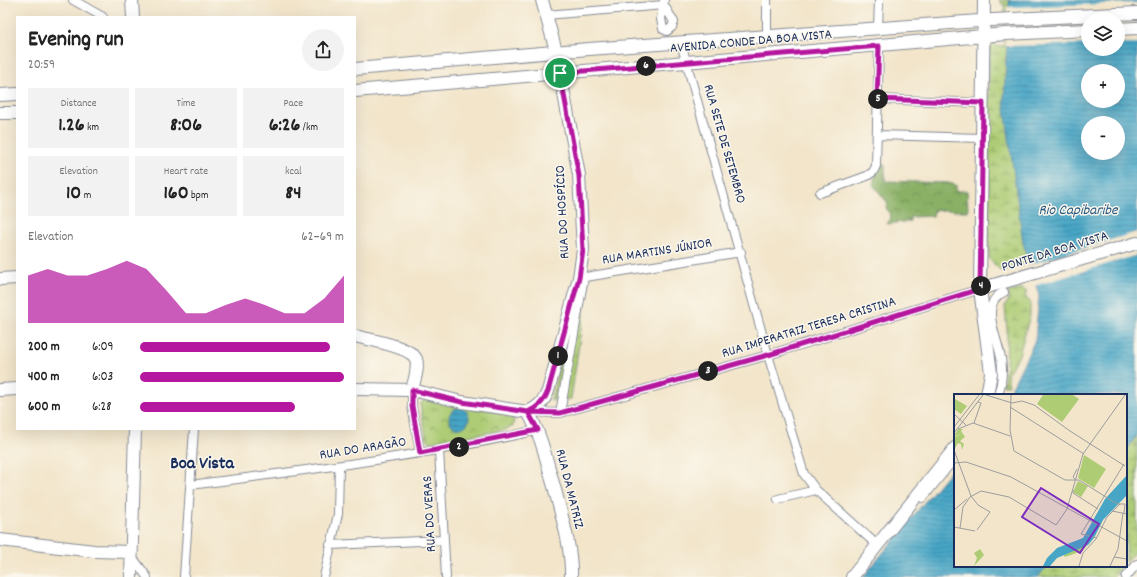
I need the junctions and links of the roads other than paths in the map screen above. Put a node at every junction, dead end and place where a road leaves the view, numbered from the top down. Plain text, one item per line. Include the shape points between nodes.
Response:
1 (73, 0) edge
2 (132, 0) edge
3 (542, 0) edge
4 (767, 0) edge
5 (879, 0) edge
6 (984, 0) edge
7 (664, 2) edge
8 (1137, 13) edge
9 (546, 15) junction
10 (102, 16) edge
11 (133, 16) edge
12 (984, 21) junction
13 (1137, 28) edge
14 (878, 29) junction
15 (1125, 29) edge
16 (1081, 30) edge
17 (767, 37) junction
18 (983, 37) junction
19 (681, 43) junction
20 (879, 46) junction
21 (556, 51) junction
22 (687, 62) junction
23 (356, 69) edge
24 (560, 73) junction
25 (356, 91) edge
26 (0, 94) edge
27 (16, 94) edge
28 (877, 99) junction
29 (983, 103) junction
30 (0, 113) edge
31 (16, 113) edge
32 (876, 135) junction
33 (982, 138) junction
34 (820, 193) dead end
35 (1137, 243) edge
36 (740, 252) junction
37 (16, 278) edge
38 (582, 278) junction
39 (0, 279) edge
40 (1003, 288) junction
41 (980, 289) junction
42 (356, 336) edge
43 (768, 355) junction
44 (16, 389) edge
45 (356, 389) edge
46 (0, 390) edge
47 (412, 390) junction
48 (987, 394) edge
49 (998, 394) edge
50 (528, 412) junction
51 (560, 413) junction
52 (136, 430) edge
53 (194, 430) edge
54 (538, 430) junction
55 (954, 449) edge
56 (439, 450) junction
57 (420, 453) junction
58 (954, 459) edge
59 (338, 467) junction
60 (191, 484) junction
61 (816, 490) junction
62 (778, 499) dead end
63 (0, 540) edge
64 (444, 540) junction
65 (330, 545) junction
66 (877, 545) junction
67 (131, 557) junction
68 (1137, 564) edge
69 (131, 577) edge
70 (147, 577) edge
71 (184, 577) edge
72 (324, 577) edge
73 (446, 577) edge
74 (571, 577) edge
75 (852, 577) edge
76 (858, 577) edge
77 (1126, 577) edge

1 - 10 street
2 - 11 main road
3 - 9 main road, RUA DO HOSPÍCIO
4 - 17 street
5 - 14 street
6 - 12 main road
7 - 9 street
8 - 12 main road, AVENIDA CONDE DA BOA VISTA
9 - 21 main road, RUA DO HOSPÍCIO
12 - 14 main road, AVENIDA CONDE DA BOA VISTA
12 - 18 main road
13 - 15 main road
14 - 17 main road, AVENIDA CONDE DA BOA VISTA
16 - 18 main road, AVENIDA CONDE DA BOA VISTA
17 - 19 main road, AVENIDA CONDE DA BOA VISTA
18 - 20 main road, AVENIDA CONDE DA BOA VISTA
18 - 29 main road
19 - 21 main road, AVENIDA CONDE DA BOA VISTA
19 - 22 street, RUA SETE DE SETEMBRO
20 - 22 main road, AVENIDA CONDE DA BOA VISTA
20 - 28 street
21 - 23 main road, AVENIDA CONDE DA BOA VISTA
21 - 24 main road, RUA DO HOSPÍCIO
22 - 24 main road, AVENIDA CONDE DA BOA VISTA
22 - 36 street, RUA SETE DE SETEMBRO
24 - 25 main road, AVENIDA CONDE DA BOA VISTA
24 - 38 main road, RUA DO HOSPÍCIO via 579,176
26 - 27 main road
28 - 29 street
28 - 32 street
29 - 33 main road
30 - 31 main road
32 - 33 street
32 - 34 street via 876,166 873,172
33 - 41 main road
35 - 40 main road, PONTE DA BOA VISTA
36 - 38 street, RUA MARTINS JÚNIOR
36 - 43 street, RUA SETE DE SETEMBRO
37 - 39 main road
38 - 50 main road, RUA DO HOSPÍCIO via 545,400
38 - 51 street, RUA DO HOSPÍCIO
40 - 41 main road, PONTE DA BOA VISTA
40 - 49 street via 992,304 990,315 1001,356 1002,371
41 - 43 street, RUA IMPERATRIZ TERESA CRISTINA
41 - 48 main road via 991,372
42 - 47 main road via 410,352 417,366
43 - 51 street, RUA IMPERATRIZ TERESA CRISTINA
43 - 61 street, RUA SETE DE SETEMBRO via 804,474
44 - 46 main road
45 - 47 main road
47 - 50 main road via 462,402
47 - 57 street via 412,406
50 - 51 street, RUA IMPERATRIZ TERESA CRISTINA
50 - 54 main road, RUA DA MATRIZ
52 - 67 main road
53 - 60 street
54 - 56 street, RUA DO ARAGÃO
54 - 74 main road, RUA DA MATRIZ via 564,522
55 - 66 main road
56 - 57 street, RUA DO ARAGÃO
56 - 64 street, RUA DO VERAS
57 - 59 street, RUA DO ARAGÃO
58 - 76 street
59 - 60 street, RUA DO ARAGÃO
59 - 65 street via 339,501
60 - 71 street
61 - 62 street
61 - 66 street
63 - 67 main road
64 - 65 street
64 - 73 street, RUA DO VERAS
65 - 72 street
66 - 75 main road
67 - 69 main road
67 - 70 street
68 - 77 street

